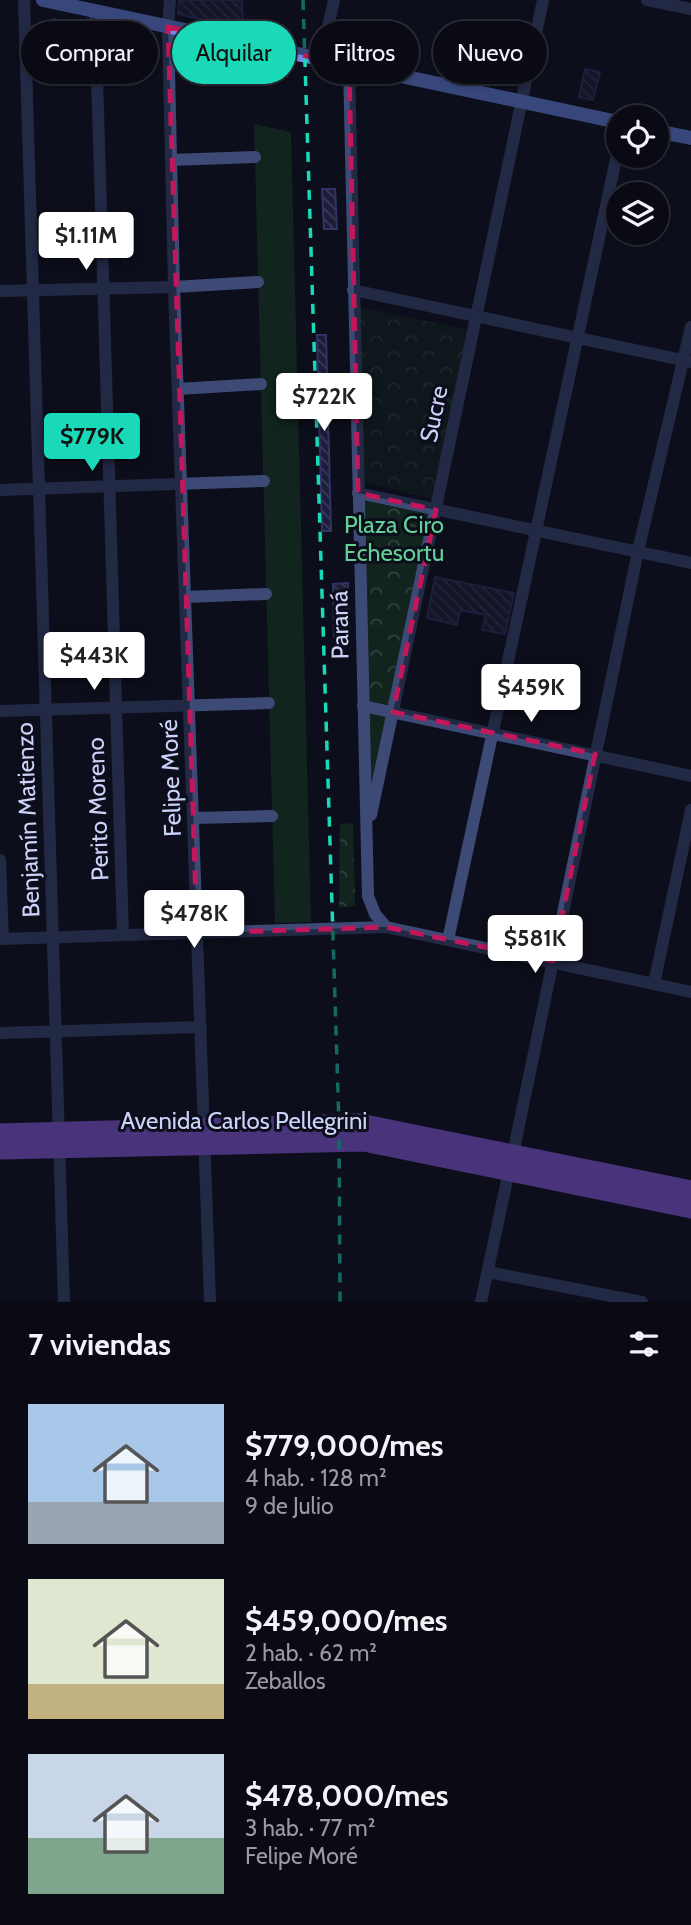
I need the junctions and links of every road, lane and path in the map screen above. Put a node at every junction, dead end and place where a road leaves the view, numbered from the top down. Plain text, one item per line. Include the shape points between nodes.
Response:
1 (24, 0) edge
2 (43, 0) edge
3 (170, 0) edge
4 (334, 0) edge
5 (543, 0) edge
6 (648, 0) edge
7 (691, 9) edge
8 (95, 11) junction
9 (329, 21) edge
10 (168, 27) junction
11 (310, 57) edge
12 (419, 80) edge
13 (349, 84) edge
14 (522, 102) junction
15 (606, 120) edge
16 (669, 134) edge
17 (691, 138) edge
18 (255, 157) dead end
19 (171, 160) junction
20 (614, 168) edge
21 (258, 282) dead end
22 (174, 287) junction
23 (103, 289) junction
24 (33, 290) junction
25 (353, 290) junction
26 (0, 291) edge
27 (476, 316) junction
28 (691, 327) edge
29 (578, 338) junction
30 (687, 362) edge
31 (261, 384) dead end
32 (178, 389) junction
33 (264, 481) dead end
34 (181, 483) junction
35 (109, 486) junction
36 (39, 488) junction
37 (0, 490) edge
38 (358, 493) junction
39 (436, 510) junction
40 (536, 531) junction
41 (638, 551) junction
42 (691, 563) edge
43 (266, 594) dead end
44 (185, 597) junction
45 (269, 703) dead end
46 (189, 705) junction
47 (363, 706) junction
48 (116, 707) junction
49 (46, 710) junction
50 (0, 711) edge
51 (393, 712) junction
52 (493, 734) junction
53 (596, 754) junction
54 (691, 776) edge
55 (691, 810) edge
56 (272, 816) dead end
57 (193, 818) junction
58 (366, 837) junction
59 (0, 860) edge
60 (386, 927) junction
61 (197, 933) junction
62 (123, 935) junction
63 (53, 937) junction
64 (1, 939) edge
65 (448, 940) junction
66 (553, 961) junction
67 (654, 984) junction
68 (691, 992) edge
69 (201, 1027) junction
70 (56, 1032) junction
71 (0, 1033) edge
72 (0, 1133) edge
73 (205, 1136) junction
74 (59, 1139) junction
75 (0, 1150) edge
76 (511, 1163) junction
77 (691, 1190) edge
78 (691, 1209) edge
79 (488, 1272) junction
80 (64, 1302) edge
81 (210, 1302) edge
82 (481, 1302) edge
83 (642, 1302) edge

1 - 24 street, Benjamín Matienzo
2 - 8 main road
3 - 10 street, Felipe Moré
4 - 9 street
5 - 14 street, Sucre
6 - 7 street
8 - 10 main road
8 - 23 street, Perito Moreno
10 - 11 main road
10 - 19 street, Felipe Moré
12 - 14 main road
13 - 25 street, Paraná
14 - 15 main road
14 - 27 street, Sucre
16 - 17 main road
18 - 19 street
19 - 22 street, Felipe Moré
20 - 29 street
21 - 22 street
22 - 23 street
22 - 32 street, Felipe Moré
23 - 24 street
23 - 35 street, Perito Moreno
24 - 26 street
24 - 36 street, Benjamín Matienzo
25 - 27 street
25 - 38 street, Paraná
27 - 29 street
27 - 39 street, Sucre
28 - 30 street
29 - 30 street
29 - 40 street
30 - 41 street
31 - 32 street
32 - 34 street, Felipe Moré
33 - 34 street
34 - 35 street
34 - 44 street, Felipe Moré
35 - 36 street
35 - 48 street, Perito Moreno
36 - 37 street
36 - 49 street, Benjamín Matienzo
38 - 39 street
38 - 47 street, Paraná
39 - 40 street
39 - 51 street, Sucre
40 - 41 street
40 - 52 street
41 - 42 street
41 - 53 street
43 - 44 street
44 - 46 street, Felipe Moré
45 - 46 street
46 - 48 street
46 - 57 street, Felipe Moré
47 - 51 street
47 - 58 street, Paraná
48 - 49 street
48 - 62 street, Perito Moreno
49 - 50 street
49 - 63 street, Benjamín Matienzo
51 - 52 street
51 - 58 street, Sucre
52 - 53 street
52 - 65 street
53 - 54 street
53 - 66 street
55 - 67 street
56 - 57 street
57 - 61 street, Felipe Moré
58 - 60 street, Paraná via 368,895
59 - 64 street
60 - 61 street
60 - 65 street
61 - 62 street
61 - 69 street, Felipe Moré
62 - 63 street
63 - 64 street
63 - 70 street, Benjamín Matienzo
65 - 66 street
66 - 67 street
66 - 76 street
67 - 68 street
69 - 70 street
69 - 73 street, Felipe Moré
70 - 71 street
70 - 74 street, Benjamín Matienzo
72 - 74 main road, Avenida Carlos Pellegrini
73 - 74 main road, Avenida Carlos Pellegrini
73 - 76 main road, Avenida Carlos Pellegrini via 359,1123
73 - 81 street, Felipe Moré
74 - 75 main road, Avenida Carlos Pellegrini
74 - 80 street, Benjamín Matienzo
76 - 77 main road, Avenida Carlos Pellegrini
76 - 78 main road, Avenida Carlos Pellegrini
76 - 79 street
79 - 82 street
79 - 83 street

